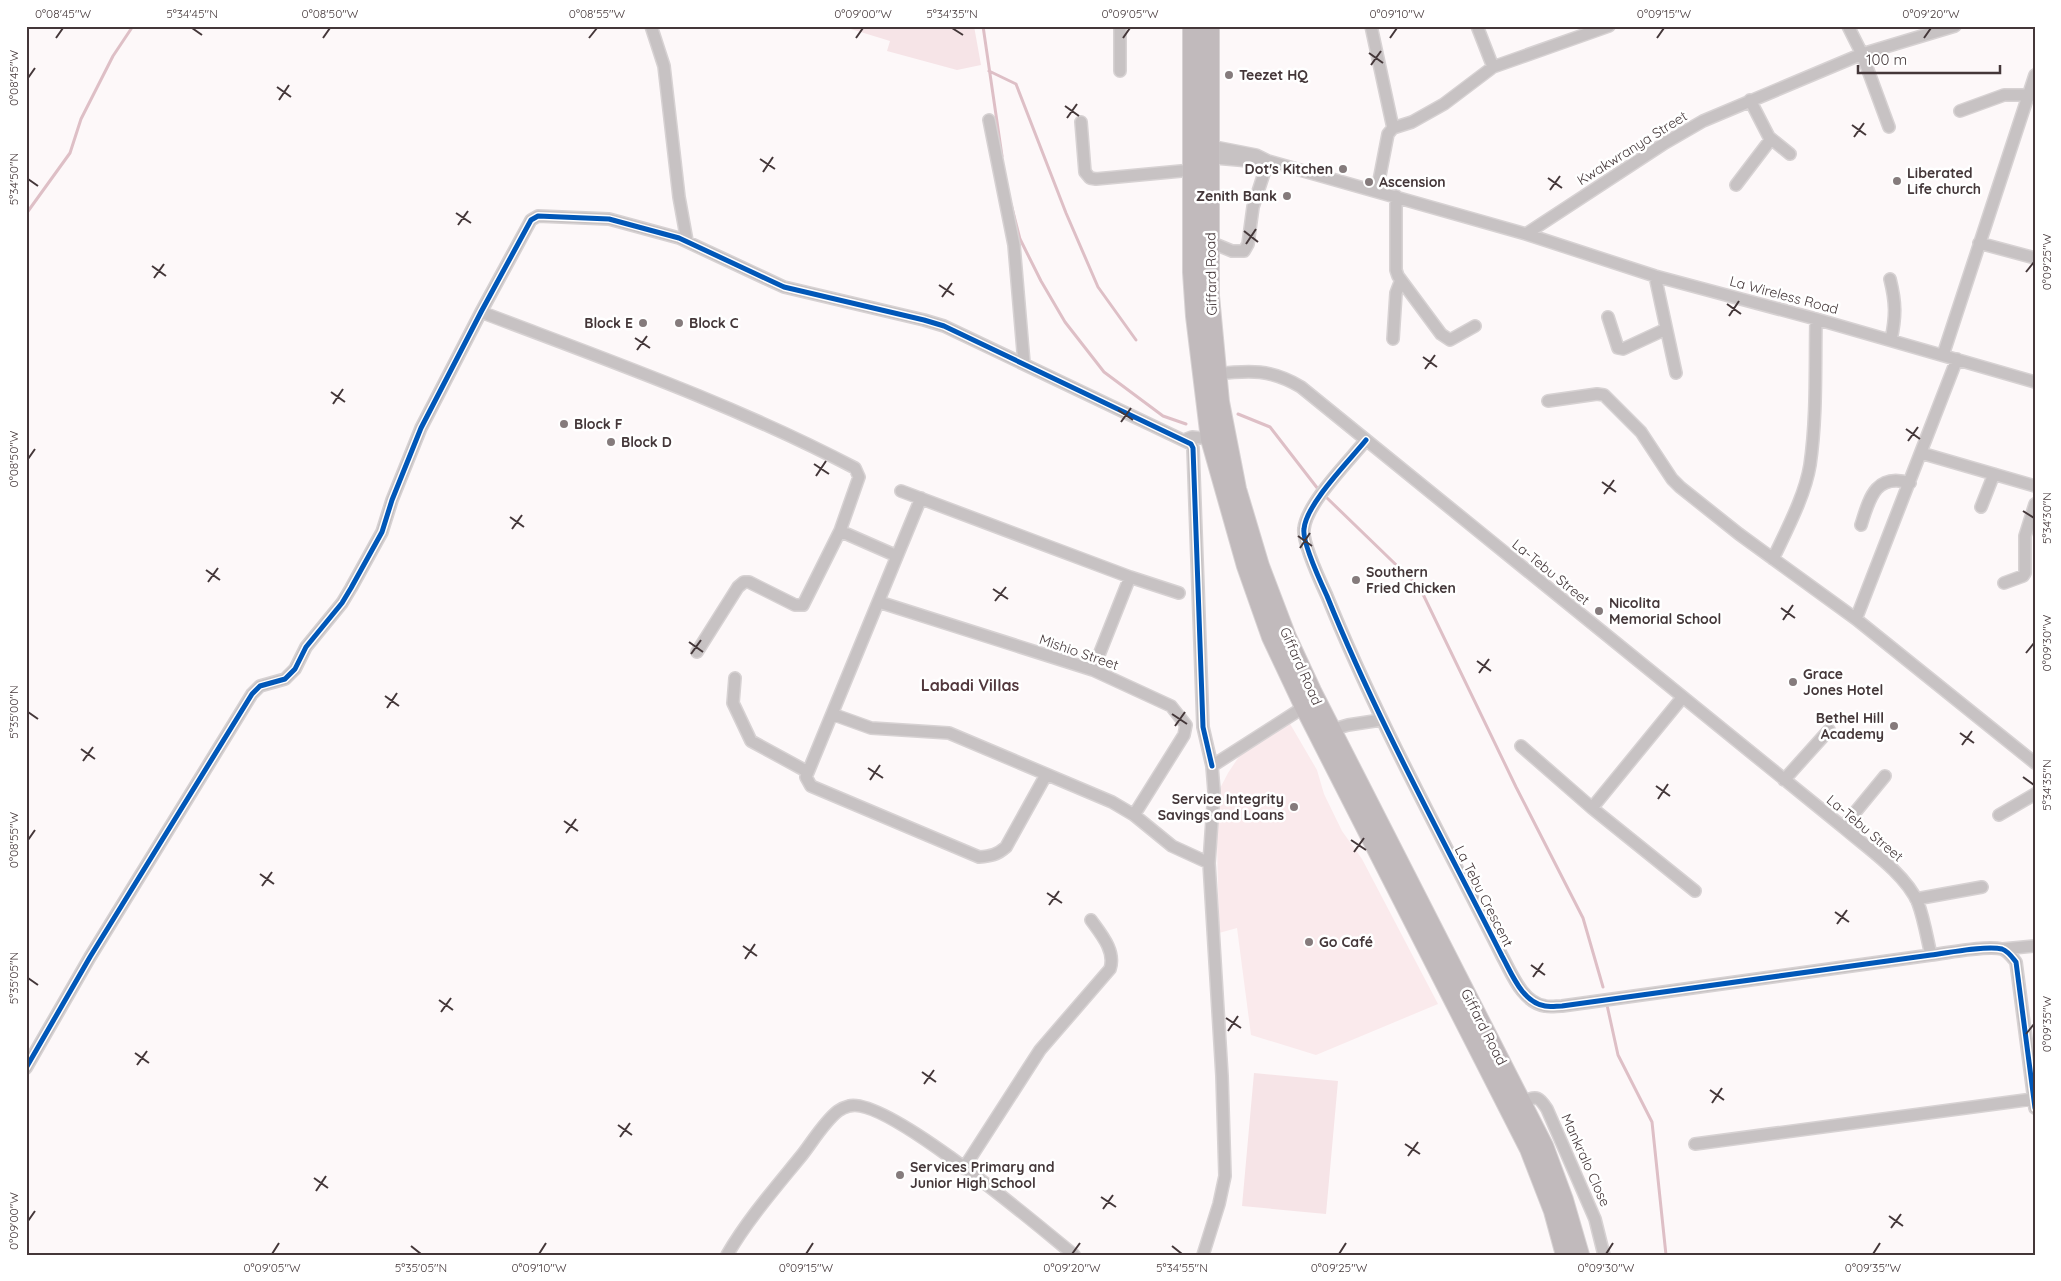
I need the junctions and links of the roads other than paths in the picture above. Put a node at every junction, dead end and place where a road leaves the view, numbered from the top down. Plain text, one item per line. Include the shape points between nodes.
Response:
1 (651, 26) edge
2 (1120, 26) edge
3 (1192, 26) edge
4 (1210, 26) edge
5 (1371, 26) edge
6 (1477, 26) edge
7 (1609, 26) edge
8 (1848, 26) edge
9 (1955, 26) edge
10 (1862, 54) junction
11 (1493, 67) junction
12 (1120, 71) dead end
13 (2035, 74) edge
14 (2031, 95) edge
15 (1750, 100) junction
16 (1960, 111) dead end
17 (989, 120) dead end
18 (1082, 122) dead end
19 (1889, 126) dead end
20 (1393, 128) junction
21 (1771, 139) junction
22 (1199, 154) junction
23 (1790, 154) dead end
24 (1268, 161) junction
25 (1736, 185) dead end
26 (1377, 191) junction
27 (1396, 196) junction
28 (1526, 234) junction
29 (687, 241) junction
30 (1210, 242) junction
31 (1980, 243) junction
32 (2035, 258) edge
33 (1655, 276) junction
34 (1890, 279) dead end
35 (1401, 280) junction
36 (481, 312) junction
37 (1608, 317) dead end
38 (1816, 319) junction
39 (1475, 326) dead end
40 (1666, 329) junction
41 (1393, 339) dead end
42 (1890, 340) junction
43 (1943, 355) junction
44 (1957, 359) junction
45 (1024, 363) junction
46 (1676, 372) dead end
47 (1216, 374) junction
48 (2035, 382) edge
49 (1548, 401) dead end
50 (1210, 439) junction
51 (1184, 440) junction
52 (1366, 440) junction
53 (1921, 453) junction
54 (1994, 474) junction
55 (1910, 483) junction
56 (2035, 486) edge
57 (902, 491) dead end
58 (921, 498) junction
59 (2035, 504) edge
60 (1981, 507) dead end
61 (1861, 525) dead end
62 (840, 531) junction
63 (896, 556) junction
64 (1774, 559) junction
65 (1130, 577) junction
66 (2004, 583) dead end
67 (1178, 593) dead end
68 (879, 602) junction
69 (1856, 619) junction
70 (697, 652) dead end
71 (1093, 670) junction
72 (735, 678) dead end
73 (1682, 698) junction
74 (1304, 707) junction
75 (832, 714) junction
76 (1381, 720) junction
77 (1331, 730) junction
78 (1829, 730) dead end
79 (1521, 746) dead end
80 (2035, 763) edge
81 (1212, 766) junction
82 (808, 772) junction
83 (1046, 775) junction
84 (1885, 776) dead end
85 (1784, 780) junction
86 (2035, 794) edge
87 (1592, 808) junction
88 (1134, 815) junction
89 (1999, 815) dead end
90 (1843, 827) junction
91 (1209, 863) junction
92 (1982, 887) dead end
93 (1695, 891) dead end
94 (1916, 899) junction
95 (1090, 920) dead end
96 (2035, 946) edge
97 (2003, 949) junction
98 (1931, 955) junction
99 (26, 1068) edge
100 (2033, 1075) edge
101 (1522, 1101) junction
102 (2034, 1104) edge
103 (1695, 1144) dead end
104 (964, 1168) junction
105 (727, 1255) edge
106 (1074, 1255) edge
107 (1203, 1255) edge
108 (1564, 1255) edge
109 (1580, 1255) edge
110 (1604, 1255) edge

1 - 29 street via 664,66
2 - 12 street
3 - 22 main road, Giffard Road
4 - 22 main road, Giffard Road
5 - 20 street
6 - 11 street
7 - 11 street
8 - 10 street
9 - 10 street, Kwakwranya Street
10 - 15 street, Kwakwranya Street
10 - 19 street
11 - 20 street via 1444,104 1412,122
13 - 14 street
14 - 16 street via 2004,95
14 - 31 street
15 - 21 street
15 - 28 street, Kwakwranya Street via 1665,143
17 - 45 street via 1014,245
18 - 22 street via 1086,172 1090,178
20 - 26 street via 1388,134
21 - 23 street
21 - 25 street
22 - 24 street
22 - 30 main road, Giffard Road
22 - 50 main road, Giffard Road via 1192,272
24 - 26 street
24 - 30 street via 1253,206 1248,244 1244,251 1232,251
26 - 27 street
27 - 28 street
27 - 35 street via 1396,270
28 - 33 street, La Wireless Road
29 - 36 street via 609,219 538,216 531,220
29 - 45 street via 784,287 944,326
30 - 47 main road, Giffard Road
31 - 32 street
31 - 43 street
33 - 38 street, La Wireless Road
33 - 40 street
34 - 42 street via 1896,320
35 - 39 street via 1441,334 1450,340
35 - 41 street via 1396,293
36 - 62 street via 656,379 802,440 855,468 859,477
36 - 99 street via 421,428 382,532 342,603 306,647 295,669 285,679 260,686 252,694 90,957
37 - 40 street via 1618,348 1623,349
38 - 42 street, La Wireless Road
38 - 64 street via 1810,466
40 - 46 street
42 - 43 street, La Wireless Road
43 - 44 street, La Wireless Road
44 - 48 street, La Wireless Road
44 - 53 street
45 - 51 street
47 - 52 street, La-Tebu Street via 1252,371 1276,375 1301,387
47 - 77 main road, Giffard Road via 1237,489 1260,566 1288,638
49 - 64 street via 1604,395 1641,432 1676,483
50 - 51 street via 1192,437
50 - 74 main road, Giffard Road via 1246,566 1271,637
51 - 81 street via 1193,448 1203,726
52 - 73 street, La-Tebu Street
52 - 76 street, La Tebu Crescent via 1313,505 1305,518 1303,532 1344,638
53 - 54 street
53 - 55 street
54 - 56 street
54 - 60 street
55 - 61 street via 1888,482 1873,491
55 - 69 street
57 - 58 street
58 - 63 street
58 - 65 street
59 - 66 street via 2025,536 2025,573
62 - 63 street
62 - 70 street via 803,604 795,605 744,582
63 - 68 street
64 - 69 street
65 - 67 street
65 - 71 street
68 - 71 street, Mishio Street
68 - 75 street
69 - 80 street
71 - 88 street, Mishio Street via 1171,706 1186,725 1184,736
72 - 82 street via 733,703 751,741
73 - 85 street, La-Tebu Street
73 - 87 street
74 - 81 street
74 - 108 main road, Giffard Road via 1529,1149 1553,1211
75 - 82 street
75 - 83 street via 871,728 949,733
76 - 77 street
76 - 98 street, La Tebu Crescent via 1502,956 1521,990 1532,1001 1546,1006 1562,1006
77 - 101 main road, Giffard Road
78 - 85 street
79 - 87 street
81 - 91 street via 1214,792
82 - 83 street via 806,778 811,786 979,857 991,856 1006,847
83 - 88 street via 1112,802
84 - 90 street
85 - 90 street, La-Tebu Street
86 - 89 street
87 - 93 street
88 - 91 street via 1172,846
90 - 94 street, La-Tebu Street via 1897,875
91 - 107 street via 1225,1167 1219,1204
92 - 94 street
94 - 98 street, La-Tebu Street
95 - 104 street via 1106,941 1112,962 1110,969 1040,1050
96 - 97 street, La Tebu Crescent
97 - 98 street, La Tebu Crescent
97 - 100 street via 2016,962
100 - 102 street
101 - 109 main road, Giffard Road via 1544,1146
101 - 110 street, Mankralo Close via 1537,1097 1547,1109 1595,1219
102 - 103 street
104 - 105 street via 864,1107 850,1106 839,1110 759,1209
104 - 106 street

